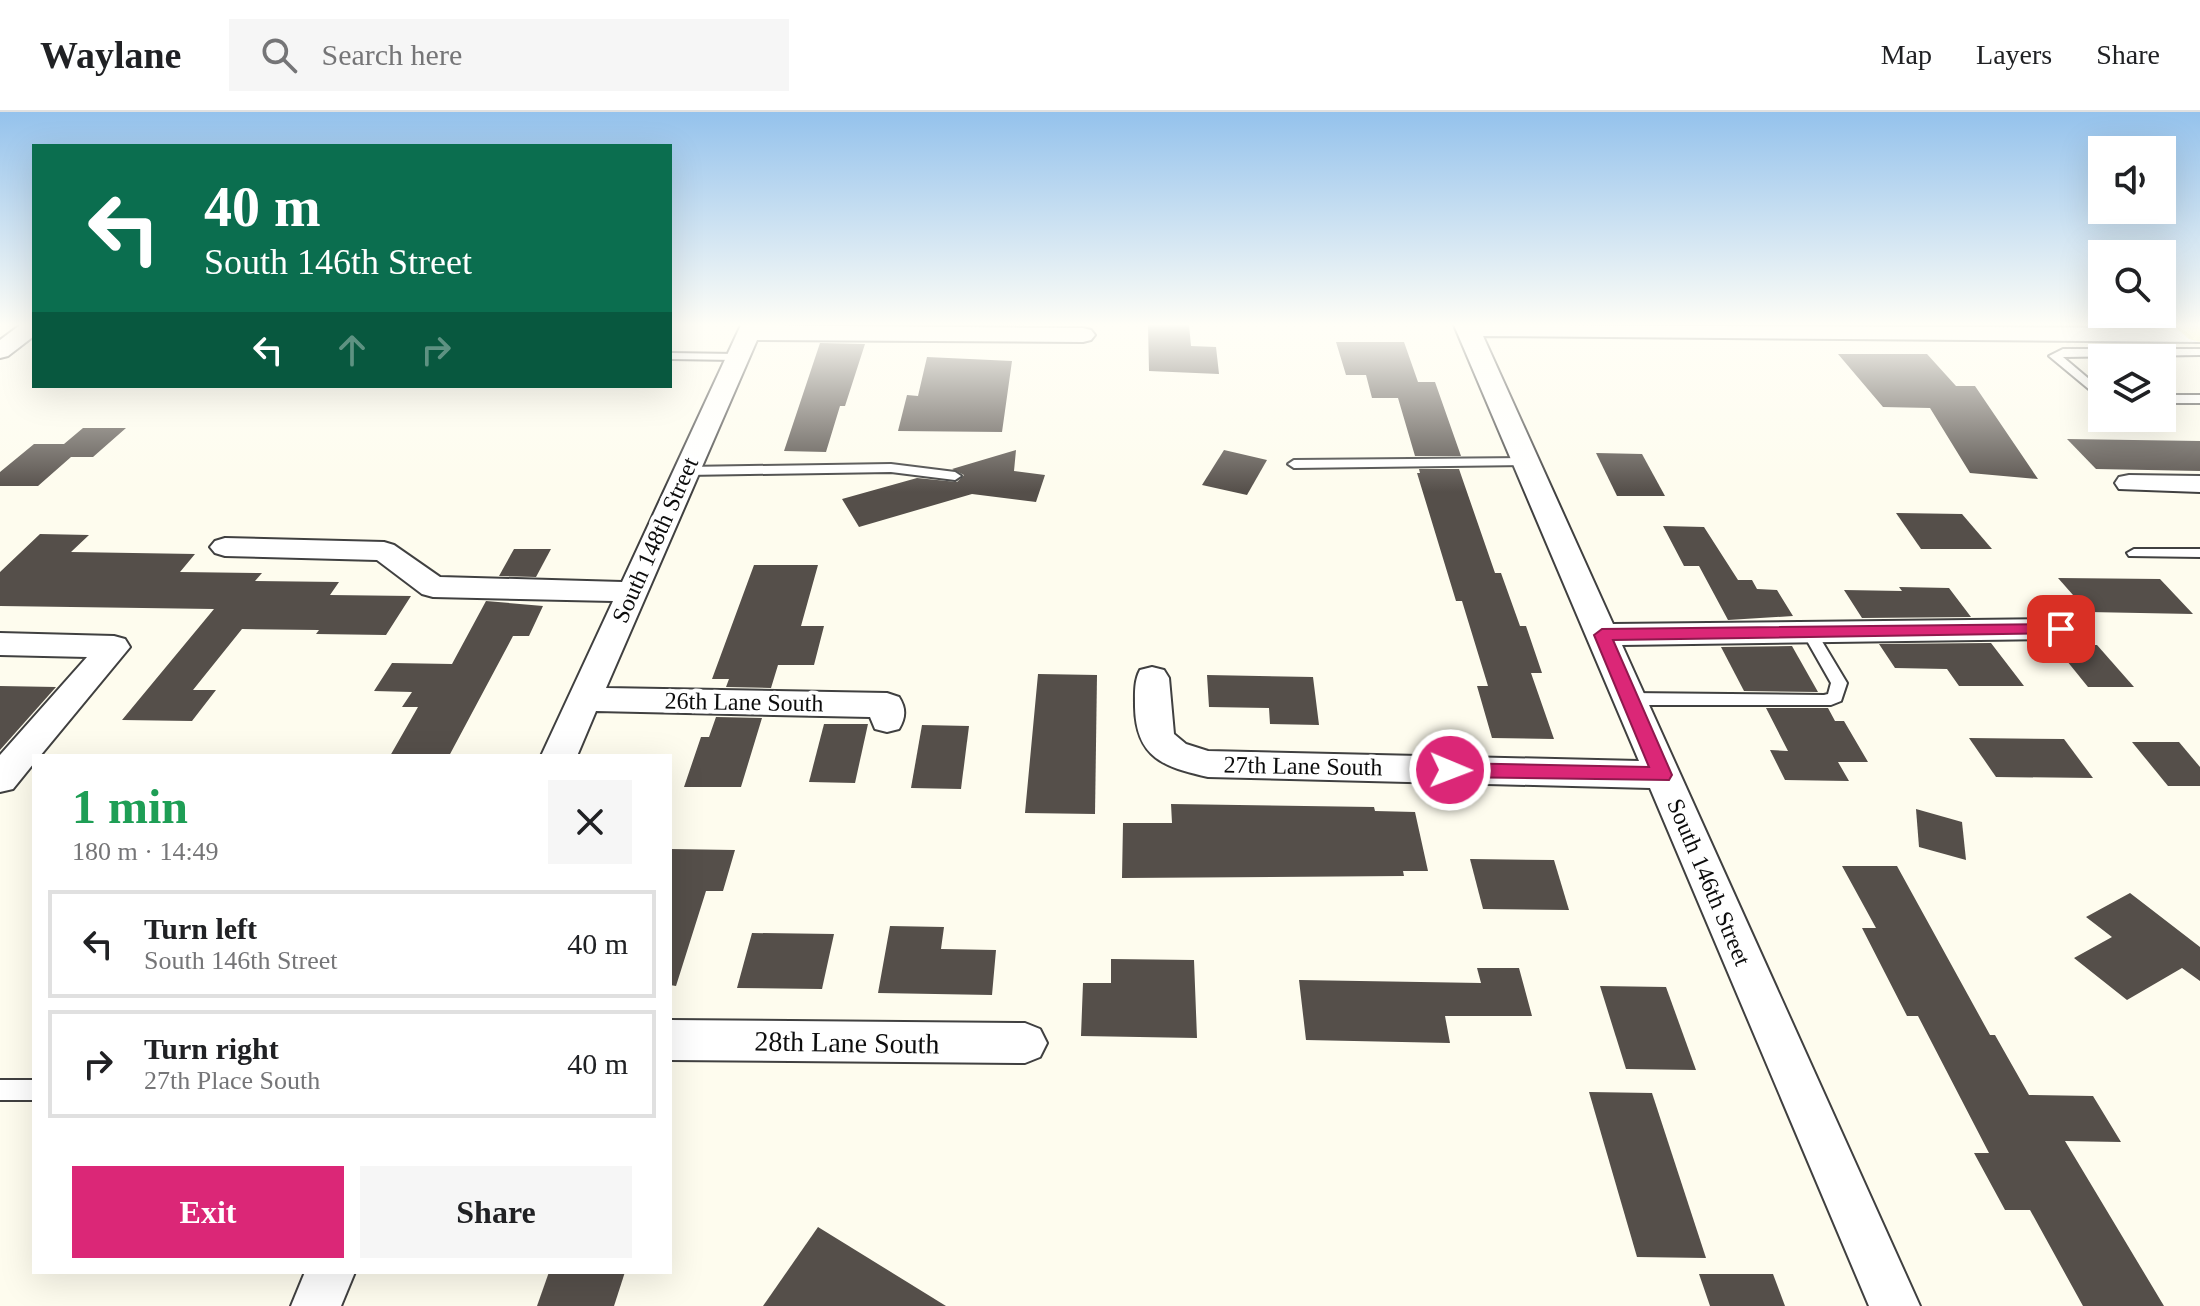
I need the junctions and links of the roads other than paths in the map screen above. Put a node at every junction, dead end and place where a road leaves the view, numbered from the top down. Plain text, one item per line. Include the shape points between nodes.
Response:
1 (726, 381) edge
2 (1491, 381) edge
3 (2176, 399) edge
4 (2200, 399) edge
5 (1527, 462) junction
6 (1294, 464) dead end
7 (686, 471) junction
8 (955, 476) dead end
9 (2129, 483) dead end
10 (2200, 484) edge
11 (225, 547) dead end
12 (2134, 553) dead end
13 (2200, 553) edge
14 (632, 592) junction
15 (2061, 629) dead end
16 (1809, 632) junction
17 (1602, 635) junction
18 (0, 644) edge
19 (1152, 678) dead end
20 (585, 699) junction
21 (1630, 699) junction
22 (887, 720) dead end
23 (560, 754) edge
24 (1662, 775) junction
25 (0, 779) edge
26 (672, 1040) edge
27 (1025, 1043) dead end
28 (0, 1090) edge
29 (32, 1090) edge
30 (329, 1274) edge
31 (316, 1306) edge
32 (1895, 1306) edge

1 - 7 street, South 148th Street
2 - 5 street, South 146th Street
3 - 4 lane
5 - 6 lane
5 - 17 street, South 146th Street
7 - 8 lane via 891,468
7 - 14 street, South 148th Street
9 - 10 street
11 - 14 street via 384,551 433,587
12 - 13 lane
14 - 20 street, South 148th Street
15 - 16 street
16 - 17 street
16 - 21 lane via 1839,683 1835,697 1825,701
17 - 21 street, South 146th Street
18 - 25 street via 114,647
19 - 24 street, 27th Lane South via 1153,729 1164,748 1180,759 1208,764
20 - 22 street, 26th Lane South via 887,705
20 - 23 street, South 148th Street
21 - 24 street, South 146th Street
24 - 32 street, South 146th Street
26 - 27 street, 28th Lane South
28 - 29 lane
30 - 31 street

